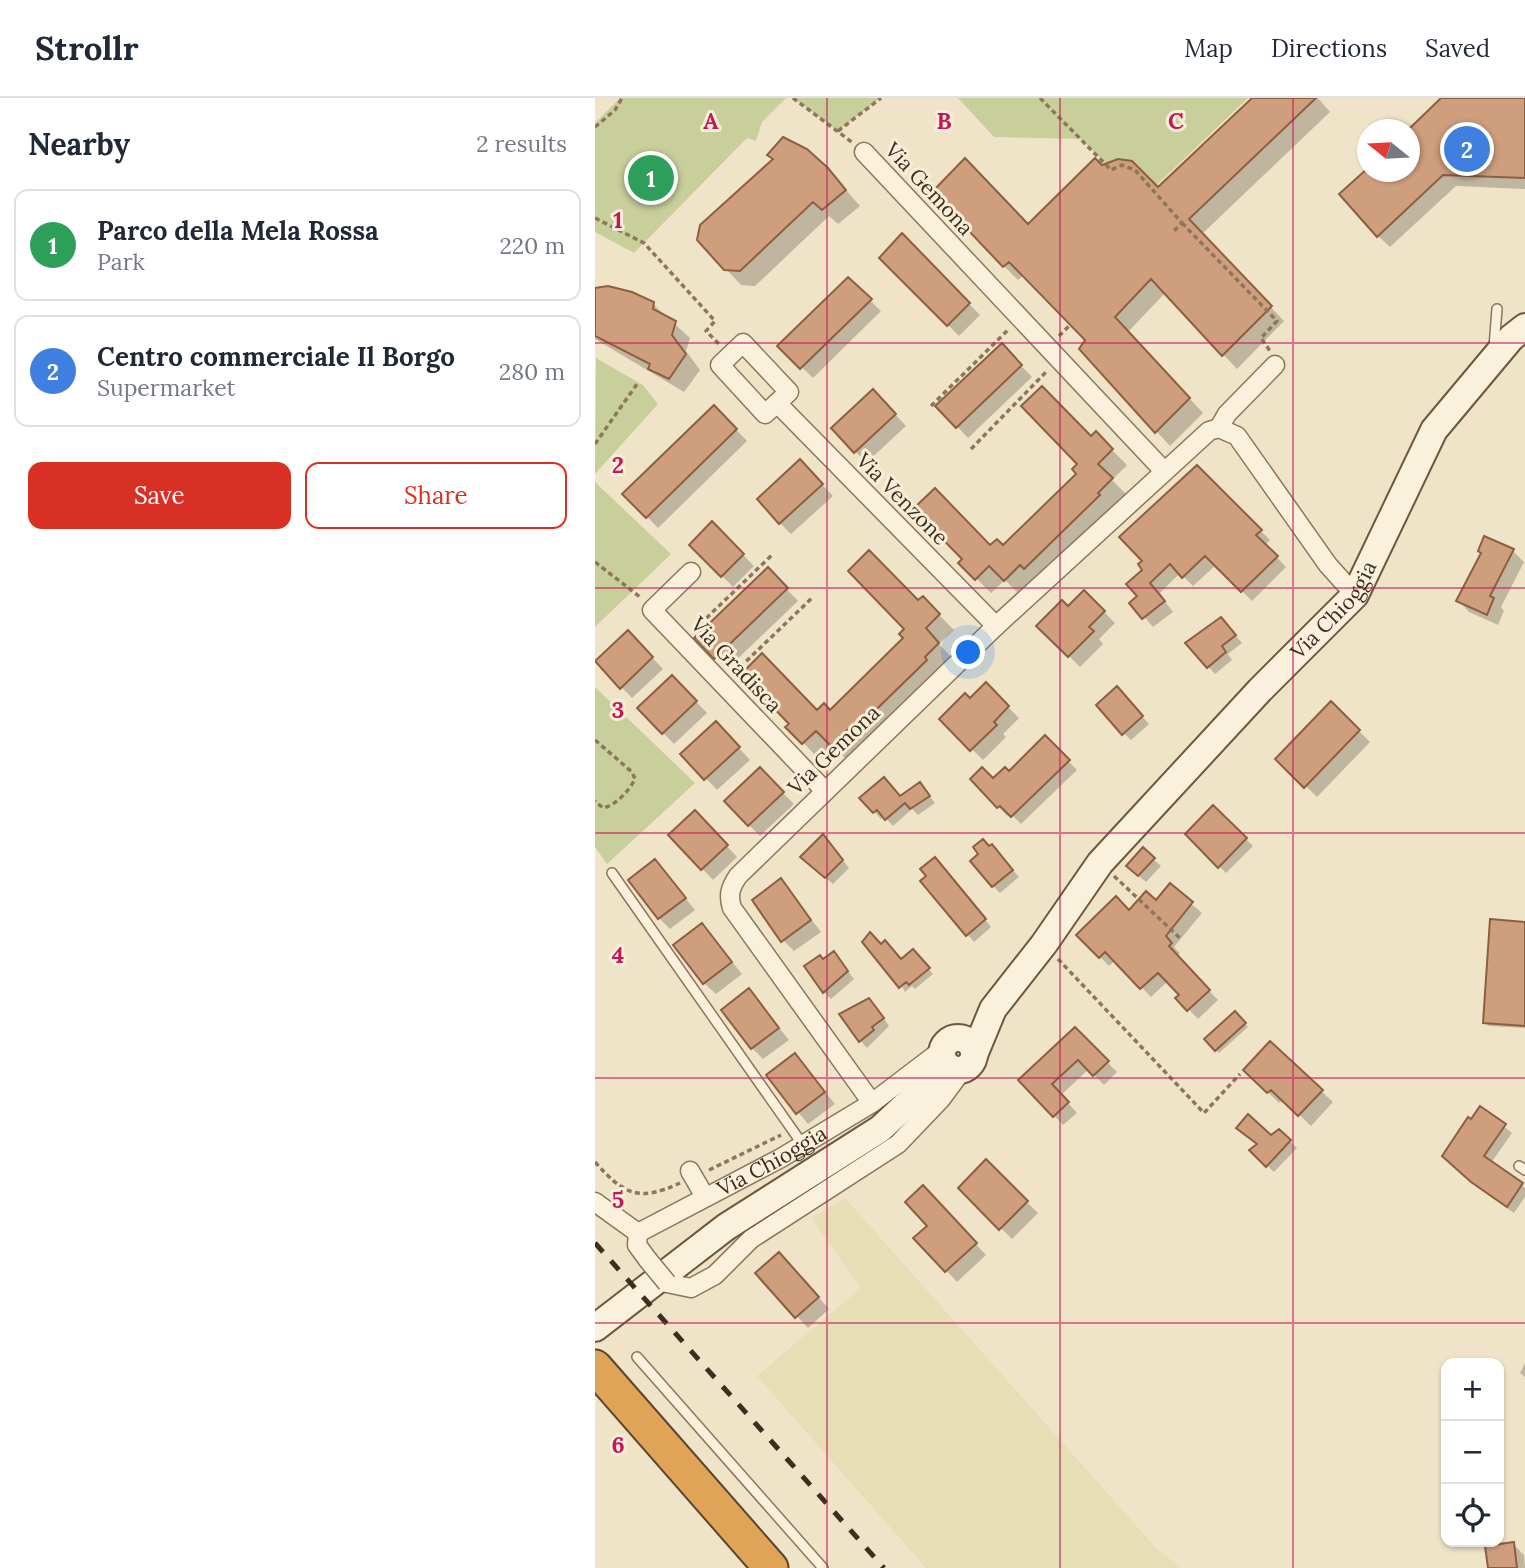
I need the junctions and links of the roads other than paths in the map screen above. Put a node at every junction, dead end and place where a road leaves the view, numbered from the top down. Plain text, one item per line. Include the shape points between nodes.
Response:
1 (864, 152) road end
2 (1497, 309) dead end
3 (1525, 327) edge
4 (1493, 359) junction
5 (1275, 365) road end
6 (777, 403) junction
7 (1219, 428) junction
8 (1164, 471) junction
9 (691, 572) dead end
10 (1356, 595) junction
11 (996, 625) junction
12 (825, 791) junction
13 (611, 873) dead end
14 (957, 1055) junction
15 (872, 1103) junction
16 (803, 1145) junction
17 (690, 1171) dead end
18 (705, 1197) junction
19 (595, 1202) edge
20 (638, 1233) junction
21 (595, 1328) edge
22 (637, 1357) dead end
23 (595, 1367) edge
24 (771, 1568) edge
25 (824, 1568) edge

1 - 8 street, Via Gemona
2 - 4 lane
3 - 4 street, Via Chioggia
4 - 10 street, Via Chioggia via 1433,430
5 - 7 street, Via Gemona
6 - 6 street via 765,414 725,361 743,343 789,391
6 - 11 street, Via Venzone
7 - 8 street, Via Gemona via 1197,439
7 - 10 street via 1237,436 1328,565
8 - 11 street, Via Gemona
9 - 12 street, Via Gradisca via 652,610
10 - 14 street, Via Chioggia via 1260,690 1100,863
11 - 12 street, Via Gemona
12 - 15 street, Via Gemona via 738,876 729,898
13 - 16 lane
14 - 15 street, Via Chioggia
14 - 20 street, Via Chioggia, bridge via 941,1099 898,1144 751,1239 715,1275 691,1288 667,1283 637,1245
14 - 21 street, Via Chioggia via 880,1129 726,1227
15 - 16 street, Via Chioggia
16 - 18 street, Via Chioggia
17 - 18 street
18 - 20 street, Via Chioggia
19 - 20 street
22 - 25 lane
23 - 24 highway

